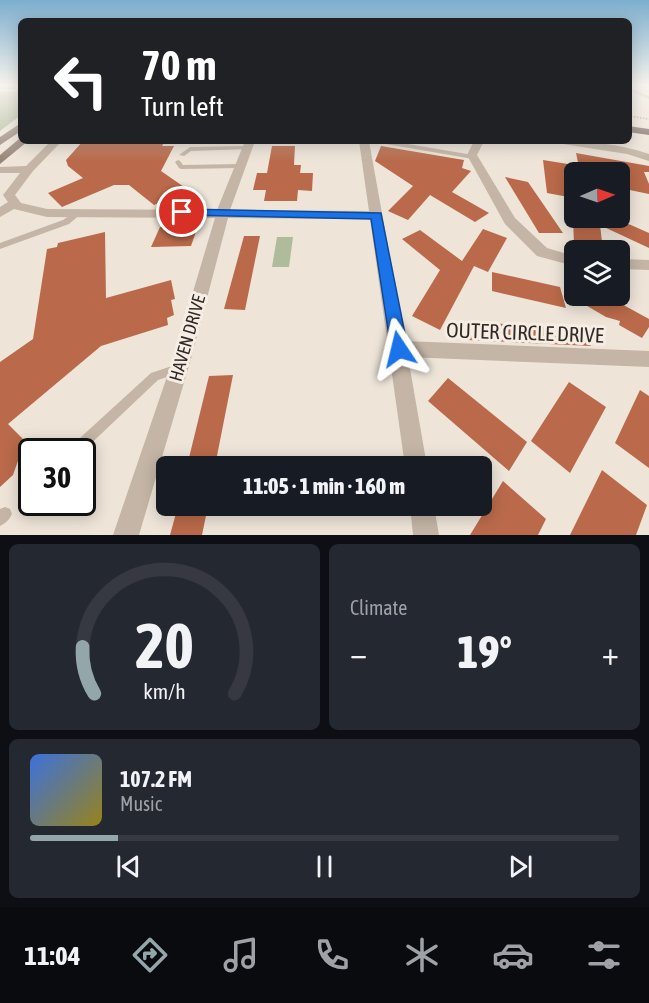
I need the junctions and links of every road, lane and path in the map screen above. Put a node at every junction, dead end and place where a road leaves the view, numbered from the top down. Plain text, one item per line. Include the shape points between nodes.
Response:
1 (632, 117) edge
2 (649, 119) edge
3 (632, 122) edge
4 (649, 124) edge
5 (18, 128) edge
6 (632, 130) edge
7 (649, 132) edge
8 (0, 142) edge
9 (20, 144) edge
10 (54, 144) edge
11 (248, 144) edge
12 (364, 144) edge
13 (397, 144) edge
14 (478, 144) edge
15 (582, 144) edge
16 (182, 154) dead end
17 (473, 157) junction
18 (649, 158) edge
19 (0, 161) edge
20 (178, 162) dead end
21 (240, 166) junction
22 (29, 169) junction
23 (0, 170) edge
24 (15, 203) junction
25 (223, 212) junction
26 (0, 213) edge
27 (78, 213) junction
28 (376, 215) junction
29 (0, 246) edge
30 (564, 258) edge
31 (630, 265) edge
32 (649, 266) edge
33 (399, 349) junction
34 (649, 359) edge
35 (179, 369) junction
36 (88, 438) edge
37 (415, 456) edge
38 (423, 516) edge
39 (126, 535) edge
40 (426, 535) edge

1 - 2 path
3 - 4 main road
5 - 8 street
6 - 7 main road
9 - 19 street
10 - 22 street
11 - 16 lane via 190,149
11 - 21 street, HAVEN DRIVE
12 - 28 street
13 - 17 lane
14 - 17 street
15 - 18 street
17 - 30 street via 510,221 542,252
20 - 21 lane via 181,167
21 - 25 street, HAVEN DRIVE
22 - 23 street
22 - 24 street via 9,195
24 - 26 street
24 - 27 street via 46,213
25 - 27 street
25 - 28 street
25 - 35 street, HAVEN DRIVE
27 - 29 lane via 66,222
28 - 33 street
31 - 32 street
33 - 34 street, OUTER CIRCLE DRIVE
33 - 37 street
35 - 36 lane via 155,376
35 - 39 street, HAVEN DRIVE
38 - 40 street

